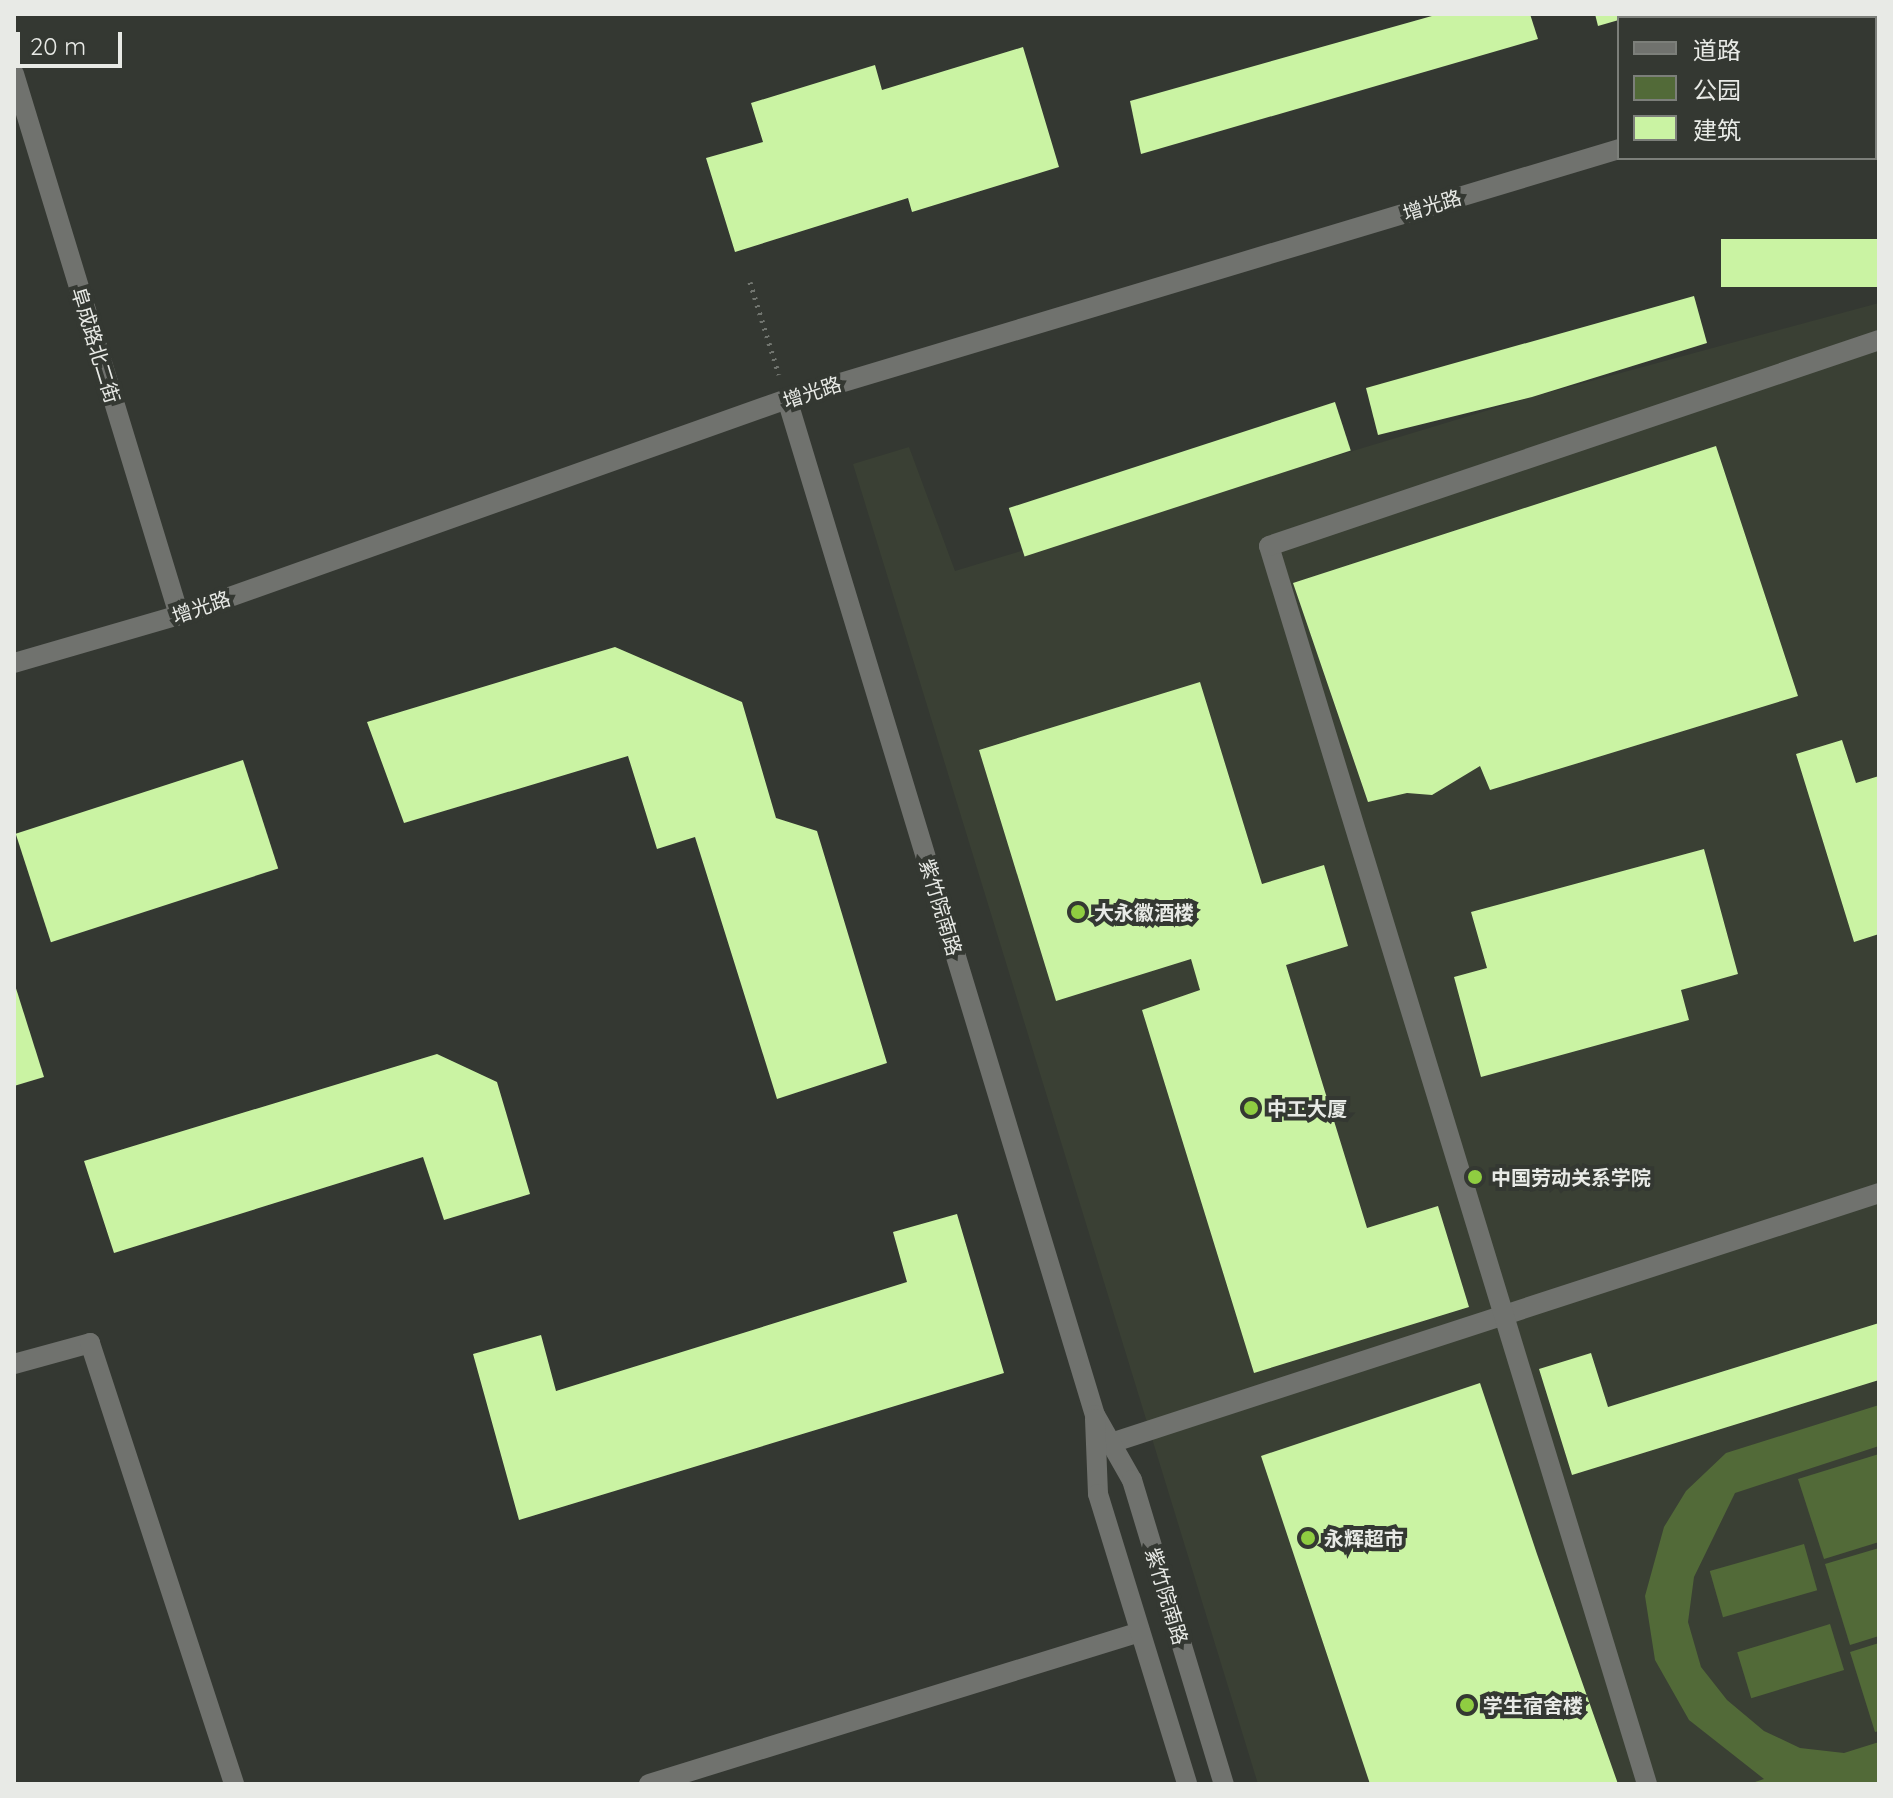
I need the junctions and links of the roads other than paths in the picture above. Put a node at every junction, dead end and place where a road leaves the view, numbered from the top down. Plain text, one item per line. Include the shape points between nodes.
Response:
1 (14, 74) edge
2 (1617, 150) edge
3 (1879, 340) edge
4 (787, 399) junction
5 (179, 615) junction
6 (14, 663) edge
7 (1879, 1193) edge
8 (1503, 1313) junction
9 (14, 1364) edge
10 (1095, 1415) junction
11 (1111, 1443) junction
12 (1140, 1632) junction
13 (234, 1784) edge
14 (649, 1784) edge
15 (1187, 1784) edge
16 (1224, 1784) edge
17 (1647, 1784) edge

1 - 5 street, 阜成路北二街
2 - 4 street, 增光路
3 - 8 street via 1269,546
4 - 5 street, 增光路
4 - 10 street, 紫竹院南路
5 - 6 street, 增光路
7 - 8 street
8 - 11 street
8 - 17 street
9 - 13 street via 90,1343
10 - 11 street, 紫竹院南路
10 - 12 street, 紫竹院南路 via 1098,1494
11 - 16 street, 紫竹院南路 via 1132,1480
12 - 14 street
12 - 15 street, 紫竹院南路

